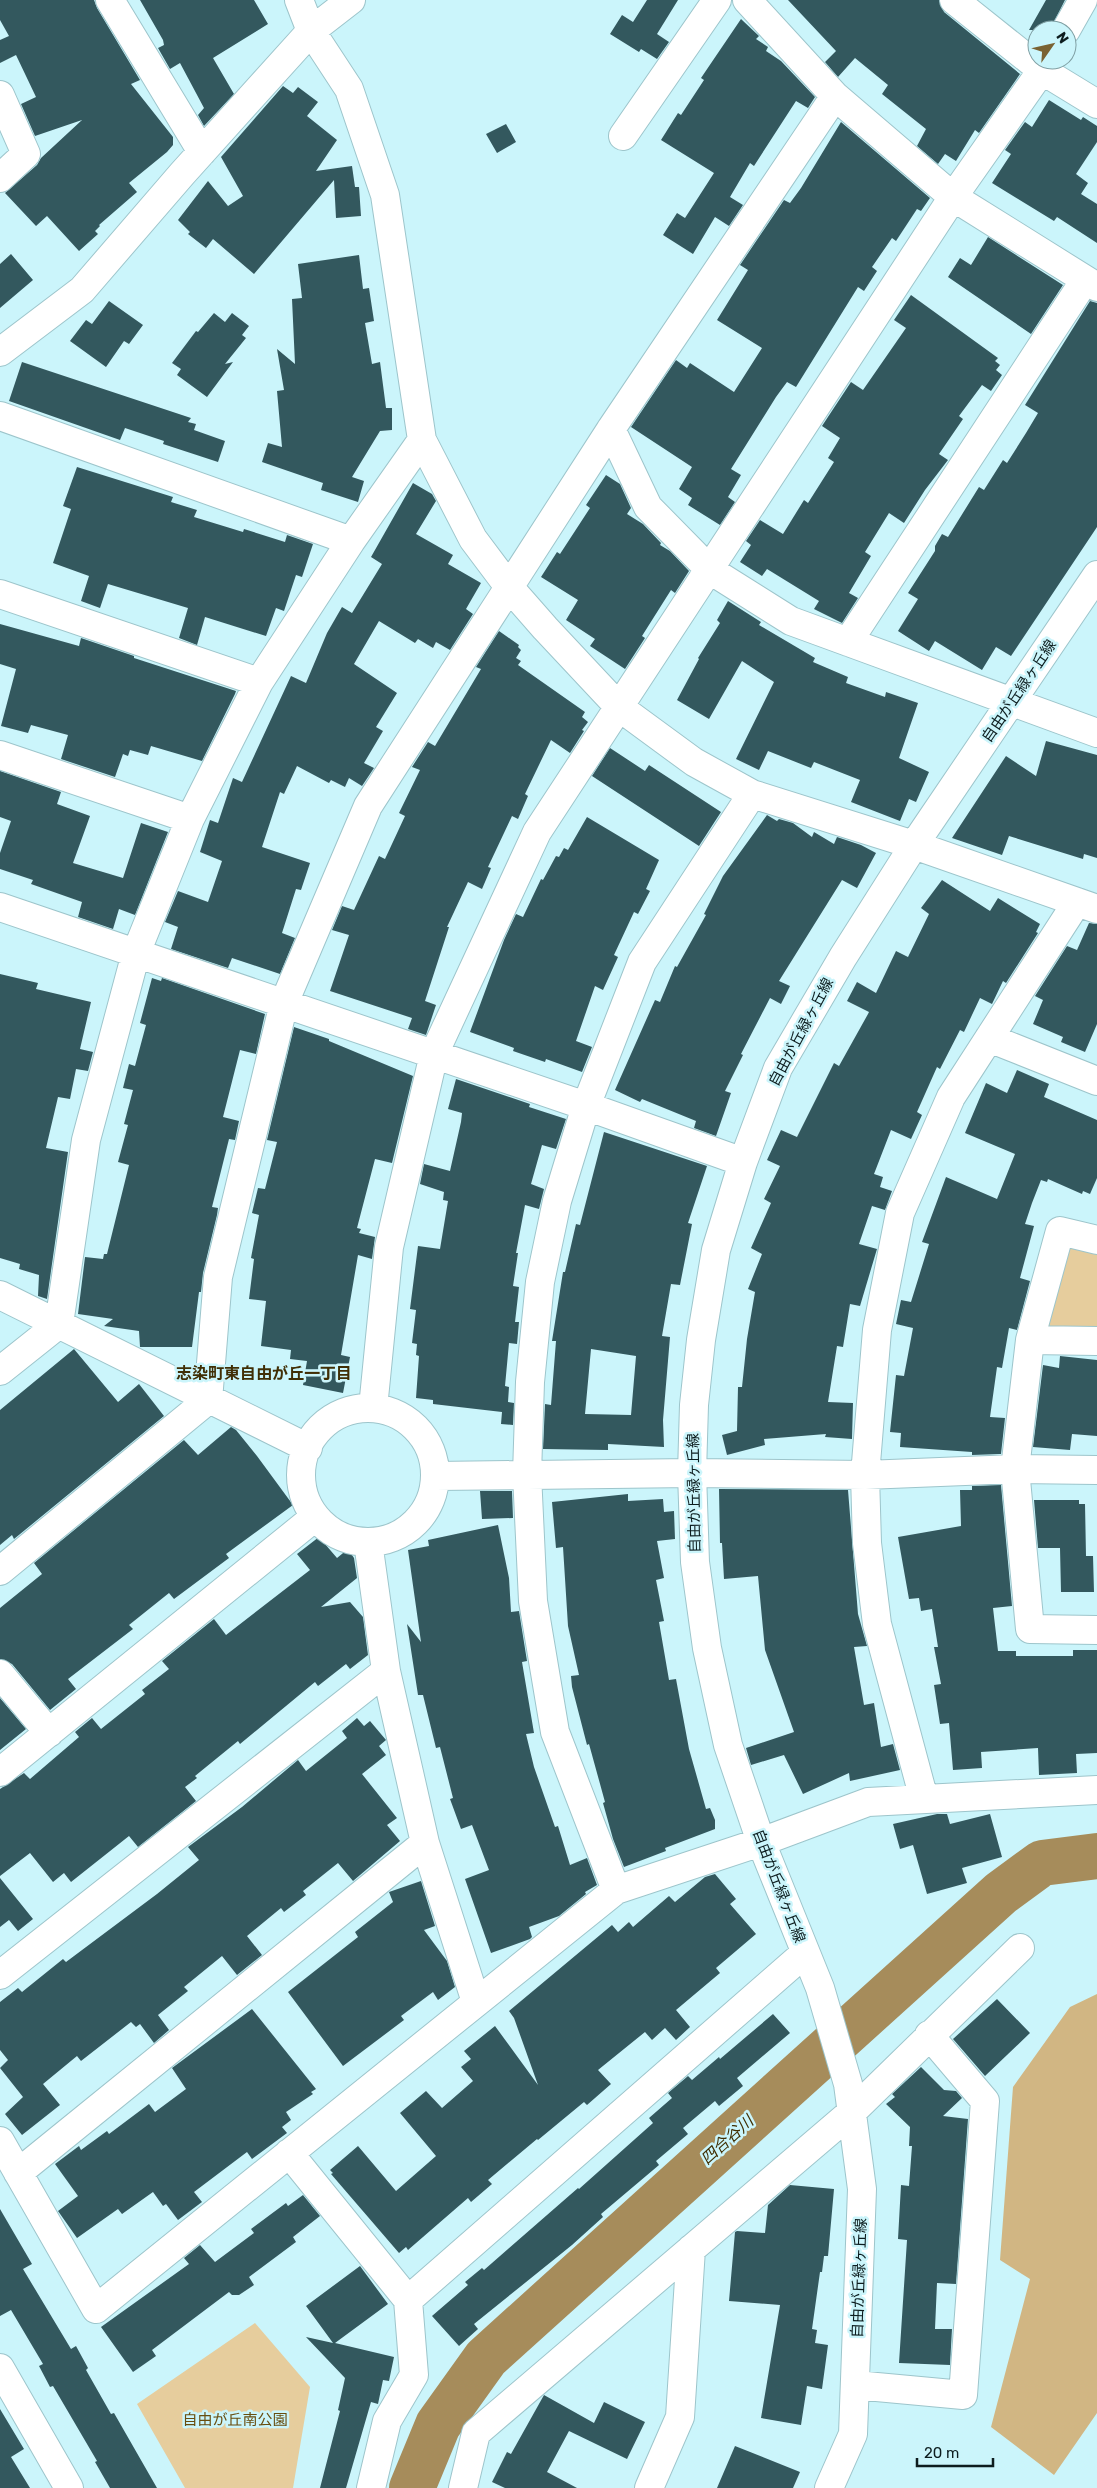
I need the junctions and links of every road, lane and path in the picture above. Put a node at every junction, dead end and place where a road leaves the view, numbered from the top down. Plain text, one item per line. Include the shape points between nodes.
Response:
1 (110, 0) edge
2 (299, 0) edge
3 (351, 0) edge
4 (717, 0) edge
5 (747, 0) edge
6 (954, 0) edge
7 (1084, 0) edge
8 (1072, 20) edge
9 (311, 31) junction
10 (1027, 52) edge
11 (1043, 70) edge
12 (1051, 70) edge
13 (0, 95) edge
14 (835, 96) junction
15 (1097, 104) edge
16 (623, 136) dead end
17 (202, 152) junction
18 (0, 178) edge
19 (953, 197) junction
20 (1091, 283) edge
21 (0, 352) edge
22 (0, 416) edge
23 (611, 430) junction
24 (422, 440) junction
25 (350, 541) junction
26 (710, 570) junction
27 (1097, 575) edge
28 (509, 587) junction
29 (0, 594) edge
30 (848, 642) junction
31 (259, 682) junction
32 (1011, 702) junction
33 (619, 707) junction
34 (1097, 733) edge
35 (0, 755) edge
36 (752, 794) junction
37 (190, 819) junction
38 (914, 846) junction
39 (1087, 906) edge
40 (0, 907) edge
41 (136, 953) junction
42 (284, 1003) junction
43 (989, 1038) junction
44 (434, 1054) junction
45 (1097, 1081) edge
46 (586, 1106) junction
47 (742, 1162) junction
48 (1097, 1240) edge
49 (0, 1295) edge
50 (59, 1324) junction
51 (1030, 1340) junction
52 (1097, 1341) edge
53 (0, 1371) edge
54 (208, 1400) junction
55 (373, 1408) junction
56 (308, 1448) junction
57 (1015, 1469) junction
58 (1097, 1470) edge
59 (692, 1473) junction
60 (527, 1474) junction
61 (865, 1475) junction
62 (435, 1476) junction
63 (315, 1517) junction
64 (368, 1542) junction
65 (0, 1571) edge
66 (1097, 1630) edge
67 (386, 1672) junction
68 (0, 1674) edge
69 (49, 1733) junction
70 (0, 1772) edge
71 (1097, 1790) edge
72 (924, 1799) junction
73 (761, 1842) junction
74 (425, 1843) junction
75 (616, 1890) junction
76 (1020, 1948) dead end
77 (805, 1953) junction
78 (0, 1975) edge
79 (476, 2002) junction
80 (929, 2035) junction
81 (853, 2111) junction
82 (0, 2141) edge
83 (289, 2153) junction
84 (18, 2173) junction
85 (691, 2249) junction
86 (408, 2300) junction
87 (0, 2368) edge
88 (855, 2385) junction
89 (69, 2488) edge
90 (371, 2488) edge
91 (463, 2488) edge
92 (650, 2488) edge
93 (829, 2488) edge

1 - 17 street
2 - 9 street
3 - 9 street
4 - 16 street
5 - 14 street
6 - 10 street
7 - 8 street
9 - 17 street
9 - 24 street via 349,90 385,195
11 - 19 street
12 - 15 street
13 - 18 street via 26,154
14 - 19 street
14 - 23 street
17 - 21 street via 82,290
19 - 20 street
19 - 26 street
20 - 30 street
22 - 25 street
23 - 26 street via 648,507
23 - 28 street
24 - 25 street
24 - 28 street via 473,539
25 - 31 street
26 - 30 street via 791,621
26 - 33 street
27 - 32 street, 自由が丘緑ヶ丘線
28 - 33 street
28 - 42 street via 368,806
29 - 31 street
30 - 32 street
31 - 37 street
32 - 34 street
32 - 38 street, 自由が丘緑ヶ丘線
33 - 36 street via 694,762
33 - 44 street via 536,832
35 - 37 street
36 - 38 street
36 - 46 street via 642,962
37 - 41 street
38 - 39 street
38 - 47 street, 自由が丘緑ヶ丘線 via 843,957 778,1068
39 - 43 street
40 - 41 street
41 - 42 street
41 - 50 street via 86,1140
42 - 44 street
42 - 54 street via 218,1277
43 - 45 street
43 - 61 street via 951,1097 900,1213 877,1330
44 - 46 street
44 - 55 street via 389,1247
46 - 47 street
46 - 60 street via 557,1201 540,1282 530,1382
47 - 59 street, 自由が丘緑ヶ丘線 via 714,1259 694,1405
48 - 51 street via 1060,1230
49 - 50 street
50 - 53 street
50 - 54 street
51 - 52 street
51 - 57 street
54 - 56 street
54 - 65 street
55 - 56 street via 351,1410 331,1419 315,1434
55 - 62 street via 394,1413 413,1425 427,1442 435,1463
56 - 63 street via 301,1475 304,1497
57 - 58 street
57 - 61 street
57 - 66 street via 1030,1629
59 - 60 street
59 - 61 street
59 - 73 street, 自由が丘緑ヶ丘線 via 695,1562 707,1648 728,1745
60 - 62 street
60 - 75 street via 534,1601 555,1732
61 - 72 street via 867,1544 877,1624
62 - 64 street via 428,1506 415,1524 397,1537
63 - 64 street via 332,1532 352,1541
63 - 69 street
64 - 67 street
67 - 74 street
67 - 78 street
68 - 69 street
69 - 70 street
71 - 72 street
72 - 73 street via 868,1802
73 - 75 street
73 - 77 street, 自由が丘緑ヶ丘線
74 - 79 street
74 - 84 street
75 - 79 street
76 - 80 street
77 - 81 street, 自由が丘緑ヶ丘線 via 820,1988
77 - 86 street
79 - 83 street
80 - 81 street
80 - 88 street via 984,2101 962,2395
81 - 85 street
81 - 88 street, 自由が丘緑ヶ丘線 via 862,2189
82 - 84 street
83 - 84 street via 96,2309
83 - 86 street
85 - 91 street via 476,2433
85 - 92 street via 680,2417
86 - 90 street via 414,2375 387,2421
87 - 89 street
88 - 93 street, 自由が丘緑ヶ丘線 via 853,2434

